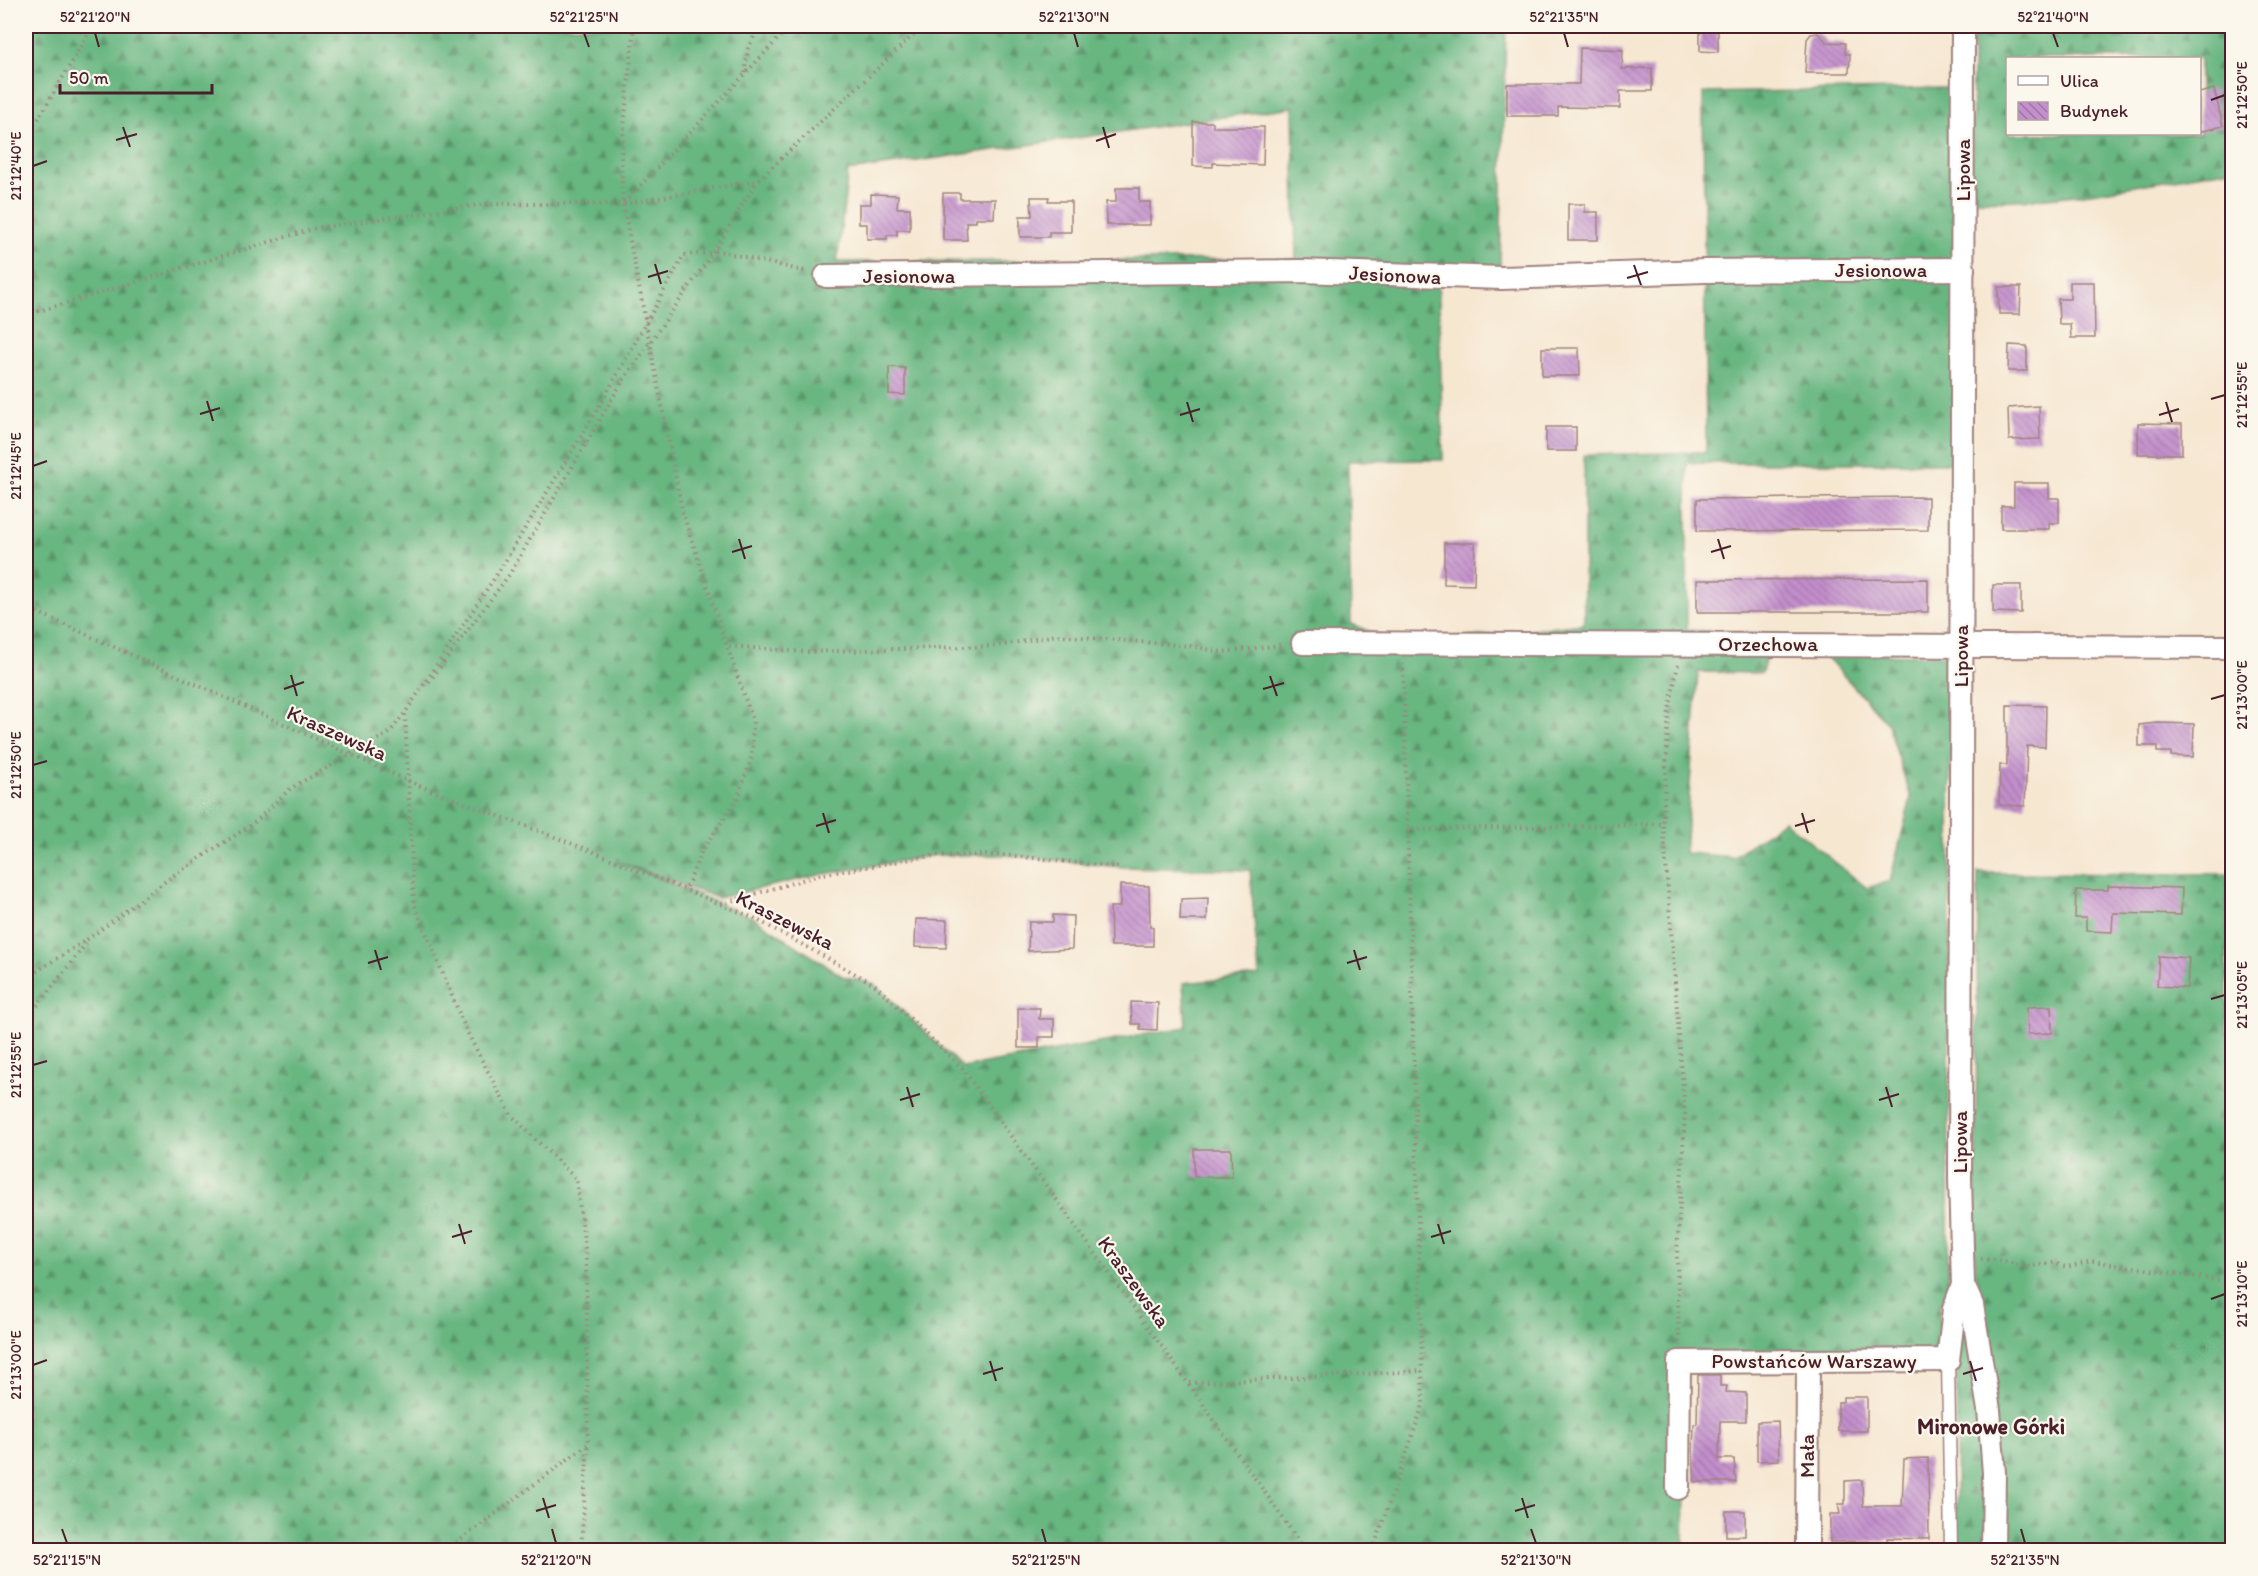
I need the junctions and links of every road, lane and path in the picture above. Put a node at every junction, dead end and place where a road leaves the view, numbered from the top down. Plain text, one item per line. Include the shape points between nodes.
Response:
1 (93, 26) edge
2 (634, 26) edge
3 (759, 26) edge
4 (790, 26) edge
5 (923, 26) edge
6 (1963, 26) edge
7 (746, 73) junction
8 (26, 140) edge
9 (757, 181) junction
10 (623, 204) junction
11 (714, 251) junction
12 (1963, 269) junction
13 (826, 276) joint
14 (26, 315) edge
15 (646, 322) junction
16 (650, 342) junction
17 (26, 607) edge
18 (1303, 643) joint
19 (1682, 644) junction
20 (1402, 645) junction
21 (1961, 645) junction
22 (727, 646) junction
23 (2232, 647) edge
24 (405, 713) junction
25 (349, 755) junction
26 (408, 781) junction
27 (1663, 824) junction
28 (1407, 830) junction
29 (1120, 867) dead end
30 (687, 887) dead end
31 (720, 904) junction
32 (91, 937) junction
33 (26, 978) edge
34 (26, 1020) edge
35 (1962, 1258) junction
36 (2232, 1278) edge
37 (1963, 1286) junction
38 (1948, 1360) junction
39 (1679, 1362) junction
40 (1808, 1363) junction
41 (1422, 1371) junction
42 (1188, 1383) junction
43 (588, 1444) junction
44 (1678, 1488) dead end
45 (1807, 1550) edge
46 (447, 1551) edge
47 (581, 1551) edge
48 (1305, 1551) edge
49 (1374, 1551) edge
50 (1951, 1551) edge
51 (1994, 1551) edge

1 - 8 path
2 - 10 path via 621,156
3 - 7 path via 748,48
4 - 7 path
5 - 9 path
6 - 12 street, Lipowa
7 - 10 path
9 - 10 path
9 - 11 path
10 - 14 path via 485,204 316,228
10 - 15 path
11 - 13 path
11 - 15 path via 684,255
11 - 16 path
12 - 13 street, Jesionowa via 1705,271 1502,278 1300,271
12 - 21 street, Lipowa
15 - 16 path
15 - 24 path via 501,568
16 - 22 path via 682,510
16 - 24 path via 622,382 509,575
17 - 25 path, Kraszewska
18 - 20 street, Orzechowa
18 - 22 path via 1222,652 1056,635 996,646 805,652
19 - 20 street, Orzechowa
19 - 21 street, Orzechowa
19 - 27 path via 1669,710
20 - 28 path
21 - 23 street, Orzechowa
21 - 35 street, Lipowa
22 - 30 path via 753,721 752,756 737,801 702,850
24 - 25 path via 389,733
24 - 26 path
25 - 26 path, Kraszewska
25 - 32 path via 291,788 254,823
26 - 31 path, Kraszewska
26 - 43 path via 414,904 467,1032 511,1115 576,1179 586,1255
27 - 28 path
27 - 39 path via 1685,1114 1677,1256
28 - 41 path
29 - 31 path via 1005,855 936,855 819,875
31 - 42 path, Kraszewska via 754,918 874,984 962,1068
32 - 33 path
32 - 34 path
35 - 36 path via 2025,1267 2054,1263 2066,1267 2092,1261 2219,1280
35 - 37 street, Lipowa
37 - 38 street, Lipowa via 1954,1309
37 - 51 street, Lipowa via 1972,1305 1989,1410
38 - 40 street, Powstańców Warszawy
38 - 50 lane, Lipowa
39 - 40 street, Powstańców Warszawy
39 - 44 street
40 - 45 street, Mała
41 - 42 path
41 - 49 path via 1423,1405
42 - 48 path, Kraszewska
43 - 46 path
43 - 47 path

